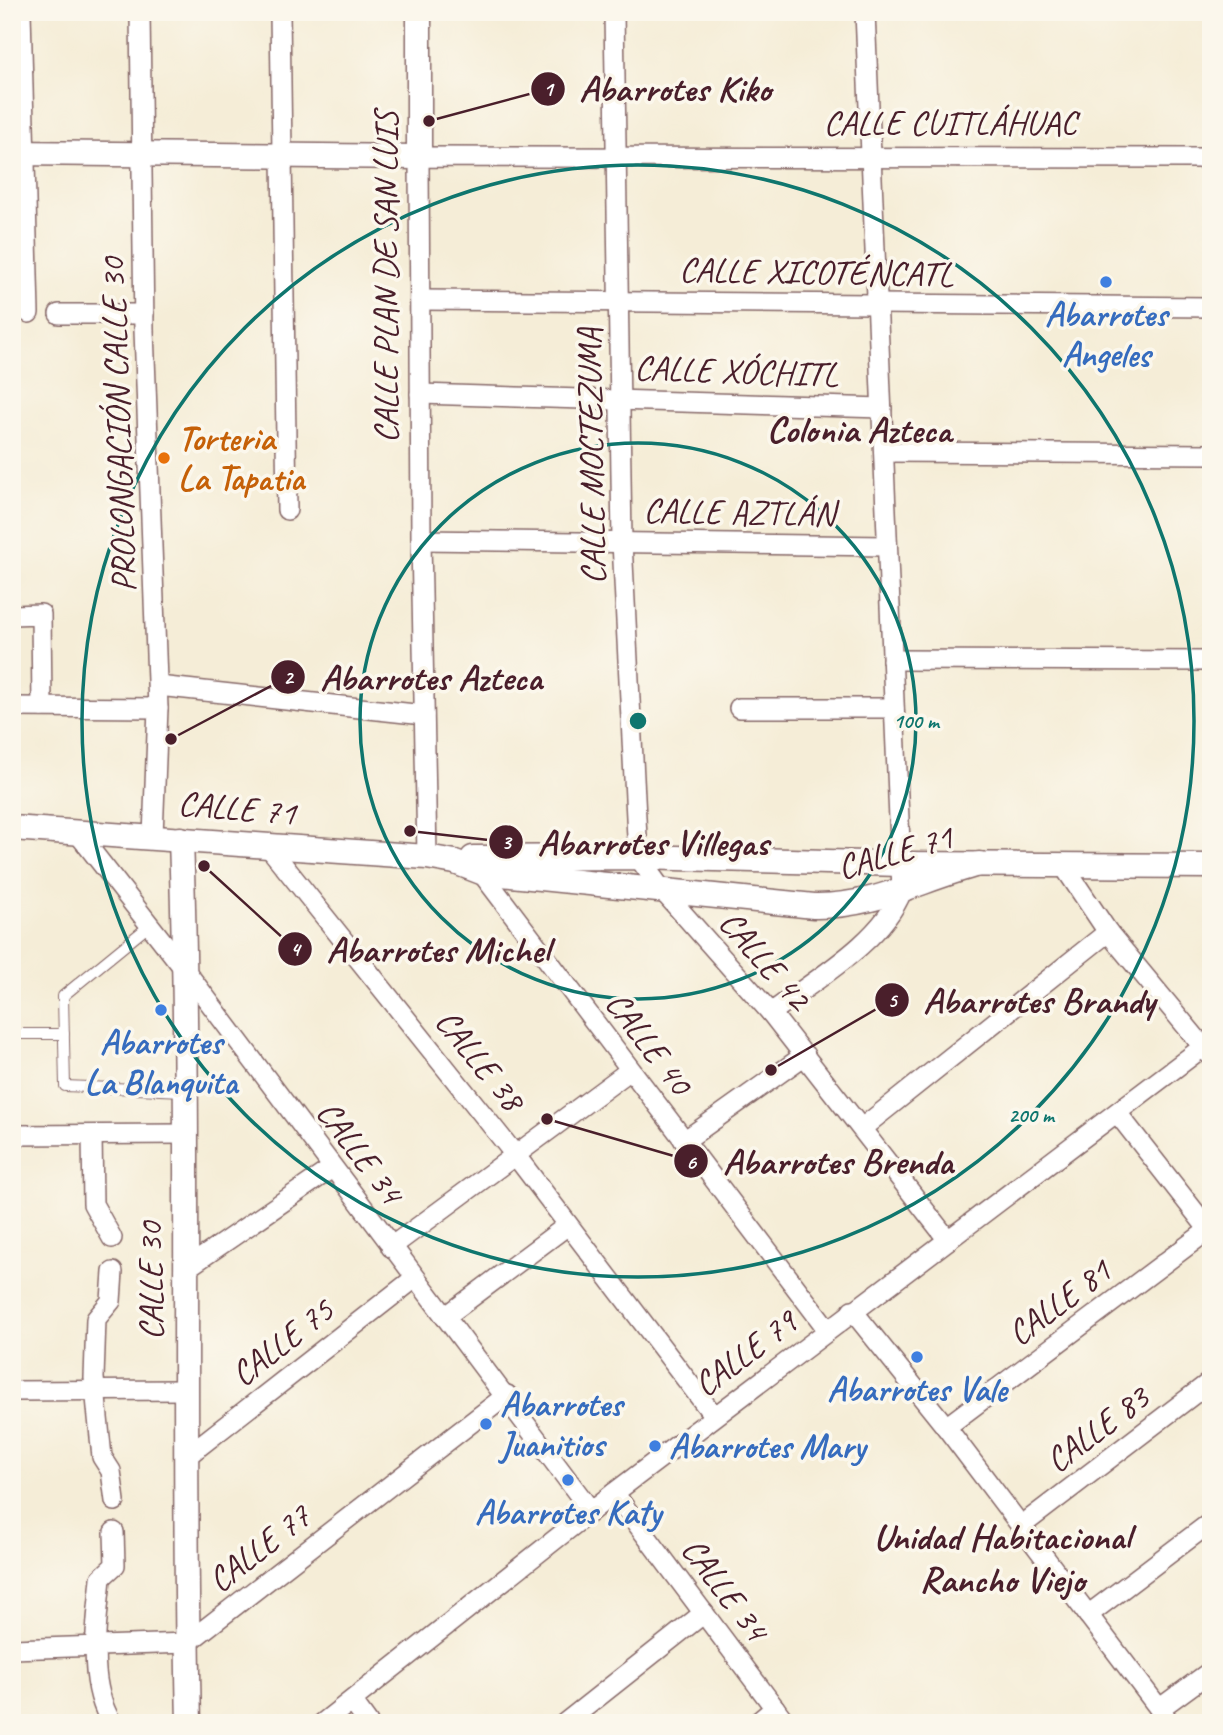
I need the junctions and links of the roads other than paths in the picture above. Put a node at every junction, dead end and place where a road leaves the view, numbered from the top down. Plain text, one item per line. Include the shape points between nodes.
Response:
1 (140, 12) edge
2 (280, 12) edge
3 (419, 12) edge
4 (614, 12) edge
5 (865, 12) edge
6 (18, 25) edge
7 (19, 153) edge
8 (143, 155) junction
9 (281, 157) junction
10 (419, 157) junction
11 (618, 157) junction
12 (871, 157) junction
13 (1211, 158) edge
14 (420, 300) junction
15 (620, 302) junction
16 (877, 304) junction
17 (1211, 307) edge
18 (29, 313) dead end
19 (59, 314) dead end
20 (144, 314) junction
21 (420, 394) junction
22 (621, 398) junction
23 (882, 408) junction
24 (884, 453) junction
25 (1211, 454) edge
26 (287, 510) dead end
27 (421, 541) junction
28 (622, 541) junction
29 (887, 546) junction
30 (12, 615) edge
31 (892, 660) junction
32 (1211, 661) edge
33 (158, 686) junction
34 (12, 707) edge
35 (42, 707) junction
36 (159, 708) junction
37 (739, 708) dead end
38 (894, 708) junction
39 (425, 715) junction
40 (12, 828) edge
41 (76, 831) junction
42 (153, 836) junction
43 (181, 839) junction
44 (268, 846) junction
45 (427, 857) junction
46 (638, 857) junction
47 (471, 864) junction
48 (901, 864) junction
49 (979, 864) junction
50 (1063, 865) junction
51 (1211, 866) edge
52 (662, 890) junction
53 (902, 891) junction
54 (150, 925) junction
55 (1108, 932) junction
56 (186, 970) junction
57 (771, 1013) junction
58 (12, 1034) edge
59 (64, 1034) junction
60 (1208, 1048) edge
61 (805, 1055) junction
62 (629, 1070) junction
63 (184, 1091) junction
64 (1118, 1114) junction
65 (862, 1128) junction
66 (186, 1134) junction
67 (12, 1135) edge
68 (92, 1135) junction
69 (684, 1141) junction
70 (516, 1156) junction
71 (332, 1168) junction
72 (568, 1225) junction
73 (1210, 1229) edge
74 (112, 1238) dead end
75 (948, 1240) junction
76 (391, 1247) junction
77 (184, 1270) junction
78 (113, 1272) dead end
79 (415, 1278) junction
80 (852, 1310) junction
81 (444, 1317) junction
82 (828, 1330) junction
83 (1211, 1381) edge
84 (186, 1390) junction
85 (12, 1391) edge
86 (95, 1391) junction
87 (507, 1395) junction
88 (714, 1416) junction
89 (946, 1427) junction
90 (187, 1457) junction
91 (614, 1493) junction
92 (115, 1502) dead end
93 (592, 1511) junction
94 (1211, 1522) edge
95 (1021, 1526) junction
96 (114, 1532) dead end
97 (704, 1613) junction
98 (1088, 1615) junction
99 (187, 1643) junction
100 (96, 1646) junction
101 (12, 1649) edge
102 (1211, 1671) edge
103 (352, 1701) junction
104 (781, 1716) edge
105 (1164, 1716) edge
106 (112, 1723) edge
107 (189, 1723) edge
108 (323, 1723) edge
109 (368, 1723) edge
110 (565, 1723) edge
111 (757, 1723) edge

1 - 8 street, PROLONGACIÓN CALLE 30
2 - 9 street
3 - 10 street, CALLE PLAN DE SAN LUIS
4 - 11 street, CALLE MOCTEZUMA
5 - 12 street
6 - 7 street
7 - 8 street, CALLE CUITLÁHUAC
7 - 18 street
8 - 9 street, CALLE CUITLÁHUAC
8 - 20 street, PROLONGACIÓN CALLE 30
9 - 10 street, CALLE CUITLÁHUAC
9 - 26 street
10 - 11 street, CALLE CUITLÁHUAC
10 - 14 street, CALLE PLAN DE SAN LUIS
11 - 12 street, CALLE CUITLÁHUAC
11 - 15 street, CALLE MOCTEZUMA
12 - 13 street, CALLE CUITLÁHUAC
12 - 16 street
14 - 15 street, CALLE XICOTÉNCATL
14 - 21 street, CALLE PLAN DE SAN LUIS
15 - 16 street, CALLE XICOTÉNCATL
15 - 22 street, CALLE MOCTEZUMA
16 - 17 street, CALLE XICOTÉNCATL
16 - 23 street
19 - 20 street
20 - 33 street, PROLONGACIÓN CALLE 30
21 - 22 street, CALLE XÓCHITL
21 - 27 street, CALLE PLAN DE SAN LUIS
22 - 23 street, CALLE XÓCHITL
22 - 28 street, CALLE MOCTEZUMA
23 - 24 street
24 - 25 street
24 - 29 street
27 - 28 street, CALLE AZTLÁN
27 - 39 street, CALLE PLAN DE SAN LUIS
28 - 29 street, CALLE AZTLÁN
28 - 46 street, CALLE MOCTEZUMA
29 - 31 street
30 - 35 street via 41,614
31 - 32 street
31 - 38 street
33 - 36 street, PROLONGACIÓN CALLE 30
33 - 39 street
34 - 35 street
35 - 36 street
36 - 42 street, PROLONGACIÓN CALLE 30
37 - 38 street
38 - 48 street
39 - 45 street, CALLE PLAN DE SAN LUIS
40 - 41 street, CALLE 71
41 - 42 street, CALLE 71
41 - 54 street, CALLE 34
42 - 43 street, CALLE 71
43 - 44 street, CALLE 71
43 - 56 street, CALLE 30
44 - 45 street, CALLE 71
44 - 70 street, CALLE 38
45 - 47 street, CALLE 71
46 - 47 street, CALLE 71
46 - 48 street, CALLE 71
46 - 52 street
47 - 52 street, CALLE 71
47 - 62 street, CALLE 40
48 - 49 street, CALLE 71
48 - 53 street
49 - 50 street, CALLE 71
49 - 53 street, CALLE 71 via 939,874
50 - 51 street, CALLE 71
50 - 55 street
52 - 53 street, CALLE 71 via 841,906
52 - 57 street, CALLE 42
53 - 57 street via 895,908 871,935
54 - 56 street, CALLE 34
54 - 59 lane via 64,996
55 - 60 street
55 - 65 street
56 - 63 street, CALLE 30
56 - 71 street, CALLE 34
57 - 61 street, CALLE 42
58 - 59 lane
59 - 63 lane via 65,1086
60 - 64 street, CALLE 79
61 - 65 street, CALLE 42
61 - 69 street
62 - 69 street, CALLE 40
62 - 70 street
63 - 66 street, CALLE 30
64 - 73 street
64 - 75 street, CALLE 79
65 - 75 street, CALLE 42
66 - 68 street
66 - 77 street, CALLE 30
67 - 68 street
68 - 74 street via 93,1204
69 - 82 street, CALLE 40
70 - 72 street, CALLE 38
70 - 76 street
71 - 76 street, CALLE 34
71 - 77 street
72 - 81 street
72 - 88 street, CALLE 38
73 - 89 street, CALLE 81
75 - 80 street, CALLE 79
76 - 79 street, CALLE 34
77 - 84 street, CALLE 30
78 - 86 street via 111,1301 96,1319
79 - 81 street, CALLE 34
79 - 90 street, CALLE 75
80 - 82 street, CALLE 79
80 - 89 street
81 - 87 street, CALLE 34
82 - 88 street, CALLE 79
83 - 95 street, CALLE 83
84 - 86 street, CALLE 75
84 - 90 street, CALLE 30
85 - 86 street, CALLE 75
86 - 92 street via 102,1457 111,1471
87 - 93 street, CALLE 34
87 - 99 street, CALLE 77
88 - 91 street, CALLE 79
89 - 95 street
90 - 99 street, CALLE 30
91 - 93 street, CALLE 79
91 - 97 street, CALLE 34
93 - 103 street, CALLE 79
94 - 98 street
95 - 98 street
96 - 100 street via 115,1565 101,1578
97 - 104 street, CALLE 34
97 - 110 street
98 - 105 street
99 - 100 street
99 - 107 street, CALLE 30
100 - 101 street
100 - 106 street via 99,1698
102 - 105 street
103 - 108 street, CALLE 79
103 - 109 street
104 - 111 street

